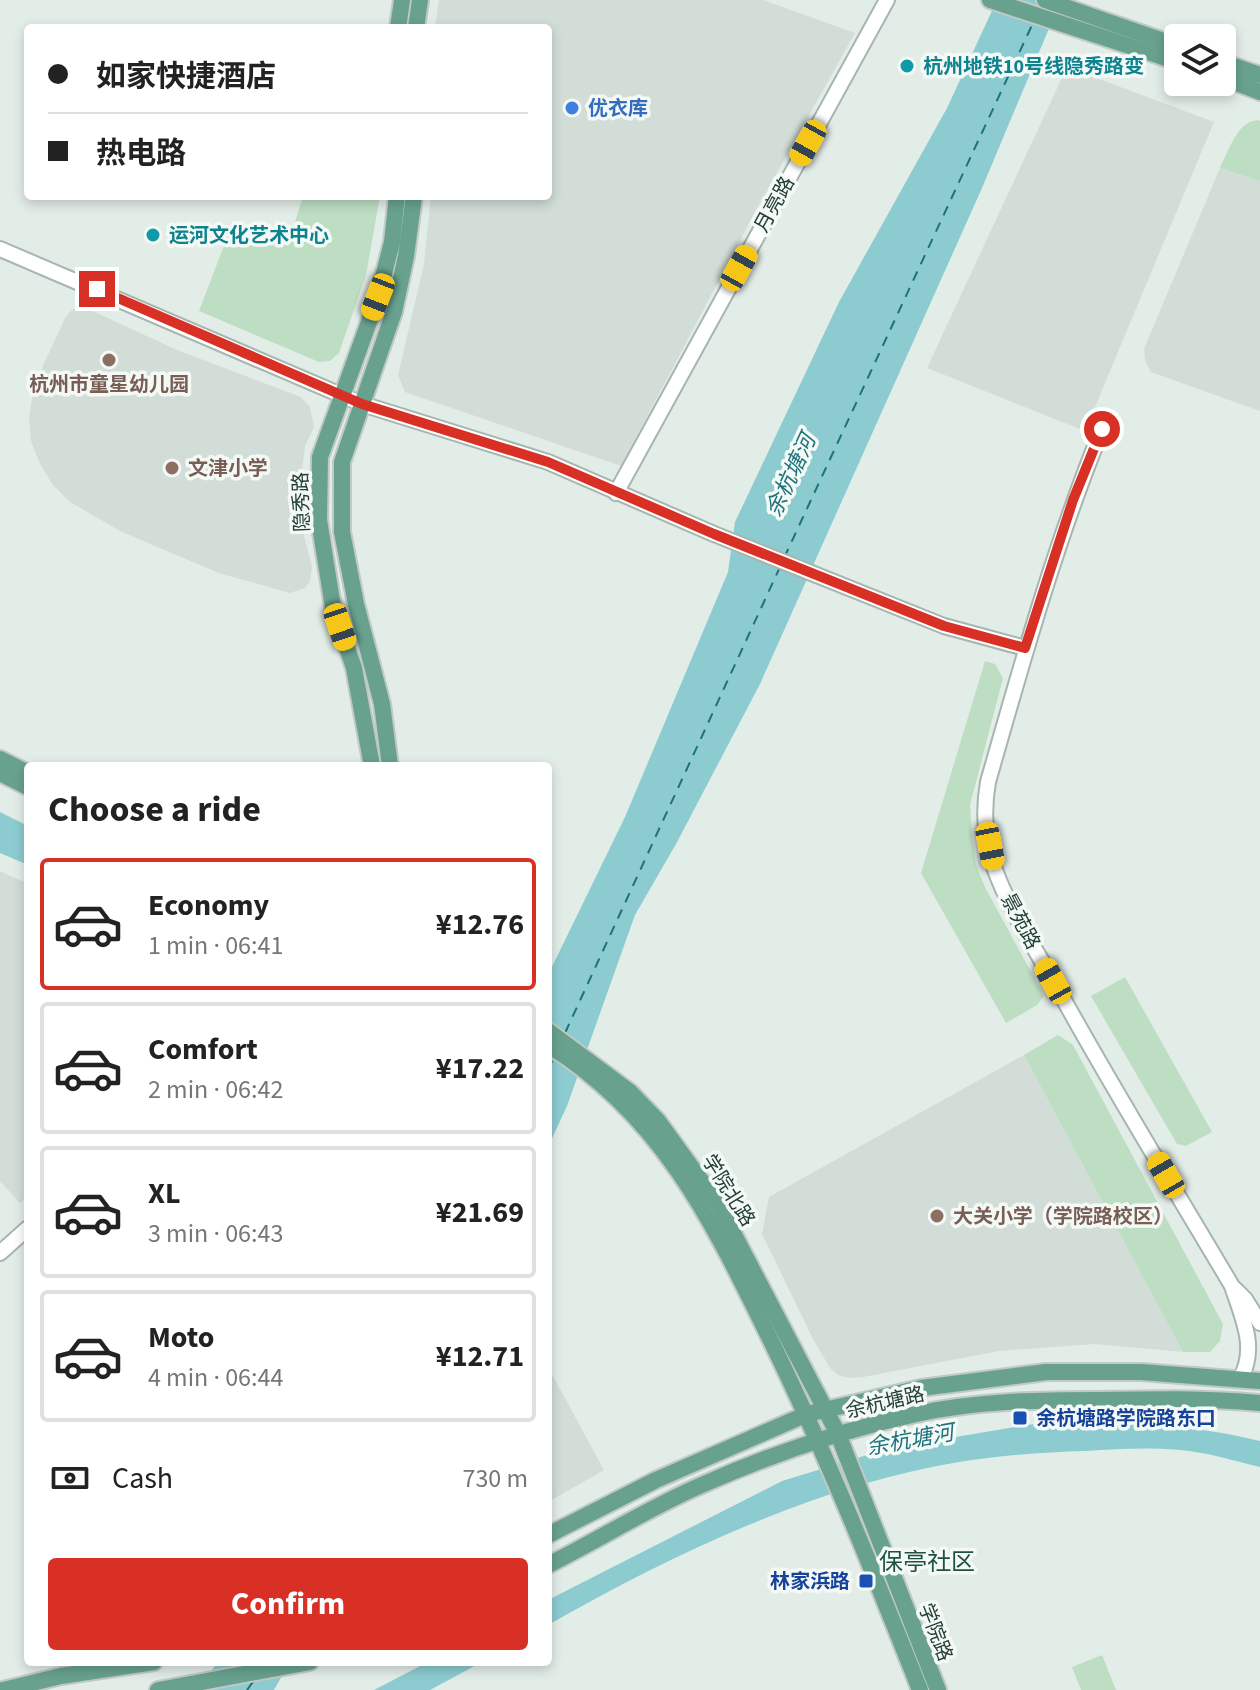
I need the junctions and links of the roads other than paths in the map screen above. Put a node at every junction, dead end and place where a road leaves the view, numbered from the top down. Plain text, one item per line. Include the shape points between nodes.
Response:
1 (402, 0) edge
2 (420, 0) edge
3 (887, 0) edge
4 (990, 0) edge
5 (1045, 0) edge
6 (399, 24) edge
7 (417, 24) edge
8 (1164, 41) edge
9 (1164, 57) edge
10 (1236, 67) edge
11 (1260, 75) edge
12 (1236, 83) edge
13 (1260, 92) edge
14 (397, 200) edge
15 (413, 200) edge
16 (0, 249) edge
17 (341, 394) junction
18 (362, 404) junction
19 (1102, 429) dead end
20 (616, 493) junction
21 (1025, 648) junction
22 (0, 759) edge
23 (371, 762) edge
24 (389, 762) edge
25 (24, 771) edge
26 (0, 773) edge
27 (24, 785) edge
28 (552, 1034) edge
29 (552, 1048) edge
30 (626, 1097) junction
31 (24, 1232) edge
32 (0, 1253) edge
33 (1232, 1286) junction
34 (1260, 1323) edge
35 (1240, 1379) junction
36 (1260, 1381) edge
37 (1260, 1403) edge
38 (826, 1410) junction
39 (807, 1414) junction
40 (838, 1434) junction
41 (819, 1442) junction
42 (552, 1533) edge
43 (552, 1563) edge
44 (127, 1666) edge
45 (289, 1666) edge
46 (3, 1690) edge
47 (158, 1690) edge
48 (920, 1690) edge
49 (938, 1690) edge

1 - 6 main road
2 - 7 main road
3 - 20 street, 月亮路
4 - 9 main road
5 - 8 main road
10 - 11 main road
12 - 13 main road
14 - 17 main road, 隐秀路 via 378,297
15 - 18 main road, 隐秀路 via 394,312
16 - 17 street
17 - 18 street
17 - 23 main road, 隐秀路 via 320,457 319,520 333,607 354,668
18 - 20 street via 548,462
18 - 24 main road, 隐秀路 via 342,462 342,532 382,704
19 - 21 street, 景苑路
20 - 21 street via 944,626
21 - 33 street, 景苑路 via 984,804 993,865 1068,1009
22 - 25 main road
26 - 27 main road
28 - 30 main road, 学院北路
29 - 30 main road, 学院北路
30 - 38 main road, 学院北路 via 658,1121 718,1204
30 - 39 main road, 学院北路 via 716,1228
31 - 32 street
33 - 34 street, 景苑路
33 - 35 street, 景苑路 via 1248,1336 1246,1369
35 - 36 main road, 余杭塘路
35 - 38 main road, 余杭塘路 via 1046,1372 921,1388
37 - 40 main road, 余杭塘路 via 985,1403
38 - 39 main road, 余杭塘路
38 - 40 main road, 学院路
39 - 41 main road, 学院路
39 - 42 main road, 余杭塘路 via 670,1473
40 - 41 main road, 余杭塘路
40 - 49 main road, 学院路
41 - 43 main road, 余杭塘路 via 700,1485
41 - 48 main road, 学院路
44 - 46 main road
45 - 47 main road

